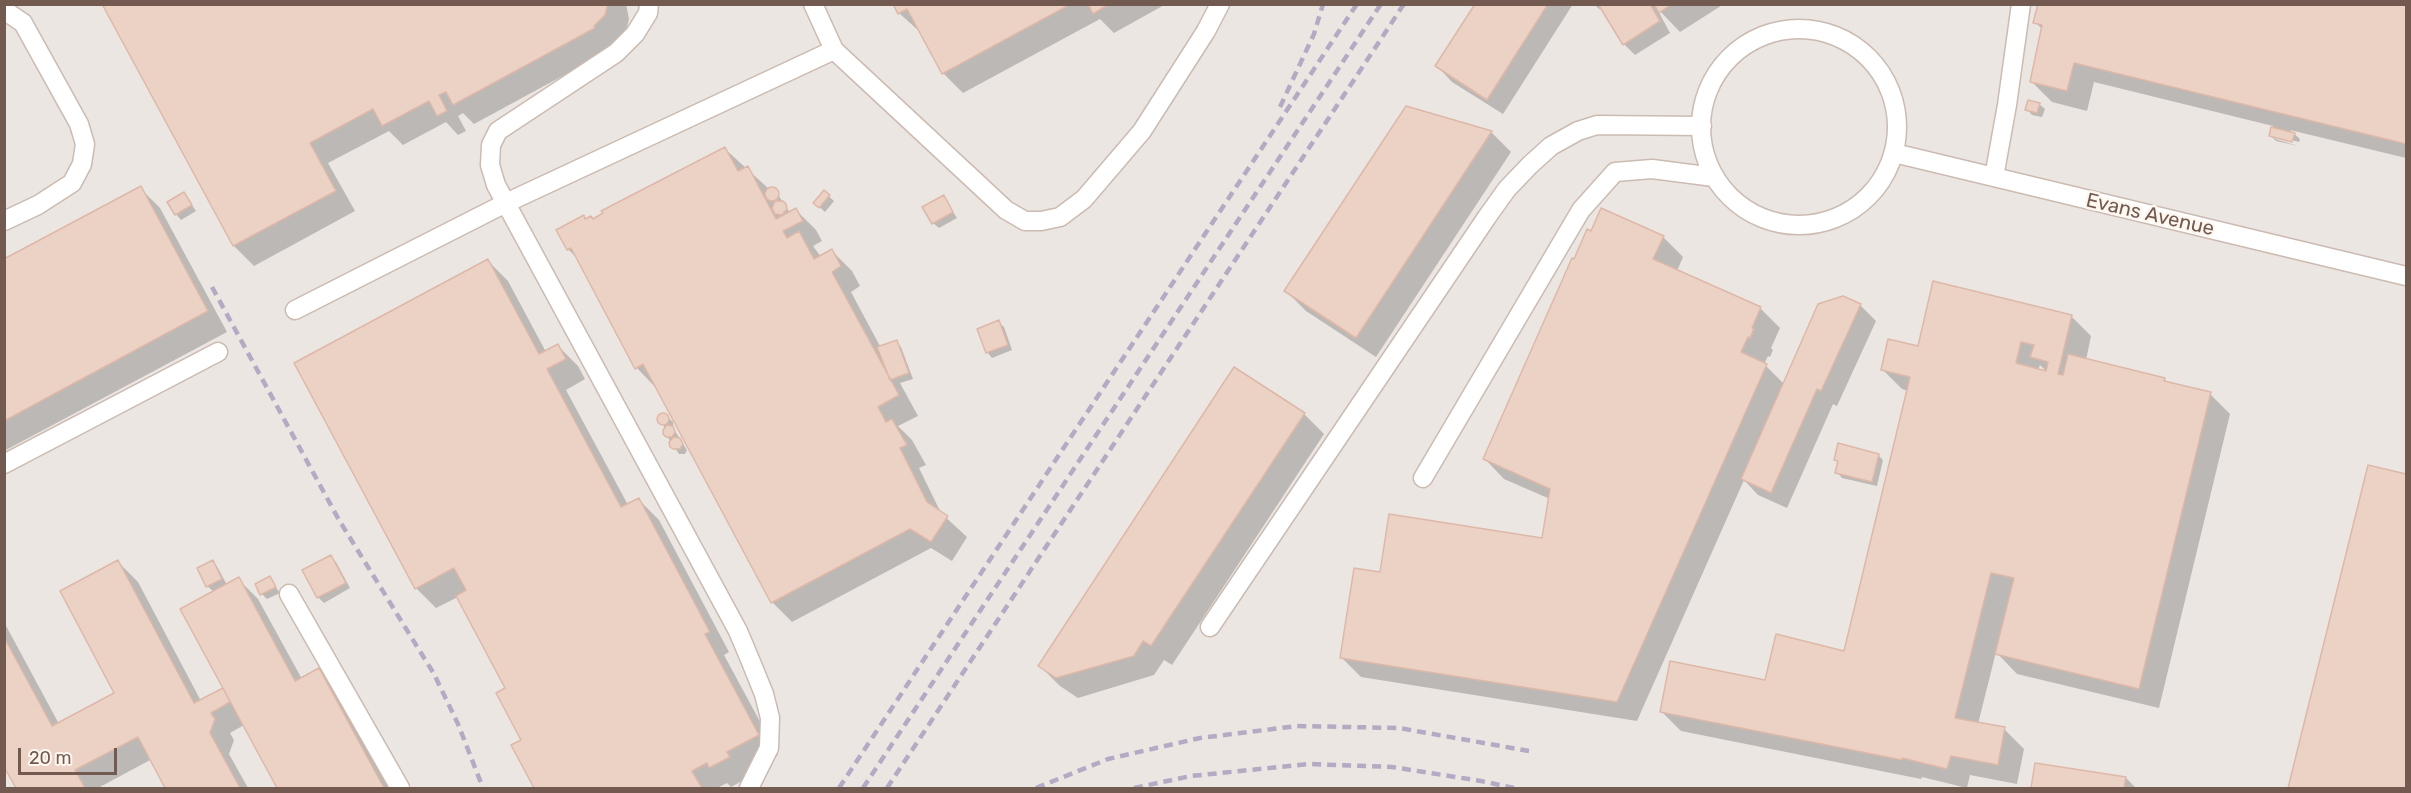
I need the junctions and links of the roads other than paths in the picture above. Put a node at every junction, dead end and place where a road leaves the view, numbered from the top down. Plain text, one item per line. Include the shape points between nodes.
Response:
1 (649, 4) edge
2 (813, 4) edge
3 (1220, 4) edge
4 (2021, 4) edge
5 (4, 10) edge
6 (834, 50) junction
7 (1702, 126) junction
8 (1894, 153) junction
9 (1714, 177) junction
10 (1994, 177) junction
11 (506, 203) junction
12 (4, 221) edge
13 (2406, 276) edge
14 (295, 310) dead end
15 (218, 352) dead end
16 (4, 464) edge
17 (1423, 478) dead end
18 (290, 594) dead end
19 (1210, 627) dead end
20 (400, 789) edge
21 (748, 789) edge

1 - 11 lane via 648,14 635,34 616,53 498,131 490,145 490,165
2 - 6 lane
3 - 6 lane via 1142,131 1084,199 1060,217 1041,221 1025,221 1006,210
4 - 10 lane
5 - 12 lane via 23,23 79,124 85,144 82,164 72,183
6 - 11 lane
7 - 8 lane via 1710,87 1731,57 1757,38 1787,30 1821,31 1847,41 1875,64 1891,91 1898,122
7 - 9 lane via 1703,147
7 - 19 lane via 1597,125 1578,130 1551,146 1530,165 1487,217
8 - 9 lane via 1877,188 1857,207 1826,222 1798,226 1765,220 1736,202
8 - 10 lane, Evans Avenue
9 - 17 lane via 1652,169 1616,172 1581,210
10 - 13 lane, Evans Avenue
11 - 14 lane
11 - 21 lane via 751,662 770,718 769,748
15 - 16 lane
18 - 20 lane

